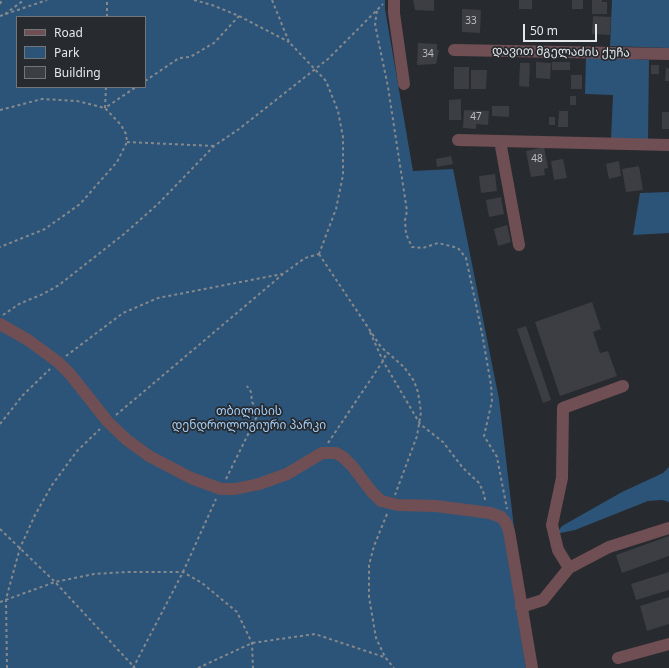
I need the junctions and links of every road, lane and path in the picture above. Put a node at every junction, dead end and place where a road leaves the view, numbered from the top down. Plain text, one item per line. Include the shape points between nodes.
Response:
1 (2, 0) edge
2 (24, 0) edge
3 (47, 0) edge
4 (107, 0) edge
5 (194, 0) edge
6 (272, 0) edge
7 (390, 1) edge
8 (0, 4) edge
9 (377, 11) junction
10 (4, 15) junction
11 (107, 16) edge
12 (239, 16) junction
13 (0, 17) edge
14 (289, 42) junction
15 (454, 50) dead end
16 (669, 54) edge
17 (314, 69) junction
18 (146, 80) edge
19 (404, 84) dead end
20 (106, 88) edge
21 (135, 88) edge
22 (105, 108) junction
23 (0, 110) edge
24 (458, 140) dead end
25 (500, 141) junction
26 (127, 142) junction
27 (669, 145) edge
28 (214, 146) junction
29 (519, 245) dead end
30 (0, 247) edge
31 (319, 254) junction
32 (283, 274) junction
33 (0, 319) edge
34 (0, 324) edge
35 (368, 328) junction
36 (388, 351) junction
37 (383, 361) junction
38 (58, 362) junction
39 (623, 386) dead end
40 (108, 422) junction
41 (0, 424) edge
42 (420, 424) junction
43 (322, 453) junction
44 (391, 504) junction
45 (490, 513) junction
46 (508, 527) junction
47 (669, 528) edge
48 (0, 529) edge
49 (20, 548) junction
50 (569, 568) junction
51 (183, 572) junction
52 (55, 582) junction
53 (6, 599) junction
54 (0, 602) edge
55 (521, 607) junction
56 (252, 643) junction
57 (669, 644) edge
58 (385, 657) junction
59 (618, 658) dead end
60 (7, 668) edge
61 (134, 668) edge
62 (198, 668) edge
63 (253, 668) edge
64 (394, 668) edge
65 (532, 668) edge

1 - 8 path
2 - 10 path
3 - 10 path
4 - 11 path
5 - 12 path
6 - 14 path
7 - 9 path
7 - 19 street
9 - 17 path via 328,59
9 - 46 path via 375,24 388,87 407,211 405,228 412,247 422,248 438,243 458,248 466,258 491,385 492,401 484,436 497,457 506,494
10 - 13 path
12 - 14 path
12 - 18 path via 214,43 190,57 179,58
14 - 17 path
15 - 16 street, დავით მგელაძის ქუჩა
17 - 28 path
17 - 31 path via 326,81 331,92 343,137 343,175 336,209
20 - 22 path
21 - 22 path
22 - 23 path via 76,101 42,99
22 - 26 path via 121,125
24 - 25 street
25 - 27 street
25 - 29 street
26 - 28 path
26 - 30 path via 117,162 80,204 45,229
28 - 33 path via 158,204 124,234 59,285 18,304
31 - 32 path via 305,258
31 - 35 path
32 - 38 path via 158,298 124,313
32 - 40 path
34 - 38 street
35 - 36 path via 381,347
35 - 37 path
36 - 37 path
36 - 42 path via 414,380 420,402
37 - 42 path
37 - 43 path
38 - 40 street
38 - 41 path via 23,395
39 - 50 street via 563,408 562,478 552,525 558,550
40 - 43 street via 149,456 191,478 221,489 260,484 287,474
40 - 49 path via 77,451 52,485
42 - 44 path
42 - 45 path via 443,442 478,483
43 - 44 street via 336,453 342,457 381,501
44 - 45 street via 436,506
44 - 58 path via 369,566 372,621 376,638
45 - 46 street via 501,517
46 - 55 street
47 - 50 street via 609,547
48 - 49 path
49 - 52 path
49 - 53 path
50 - 55 street via 543,600
51 - 52 path via 94,574
51 - 56 path via 202,583 237,612
51 - 61 path
52 - 53 path
52 - 61 path
53 - 54 path
53 - 60 path
55 - 65 street
56 - 58 path via 315,634
56 - 62 path
56 - 63 path
57 - 59 street
58 - 64 path

